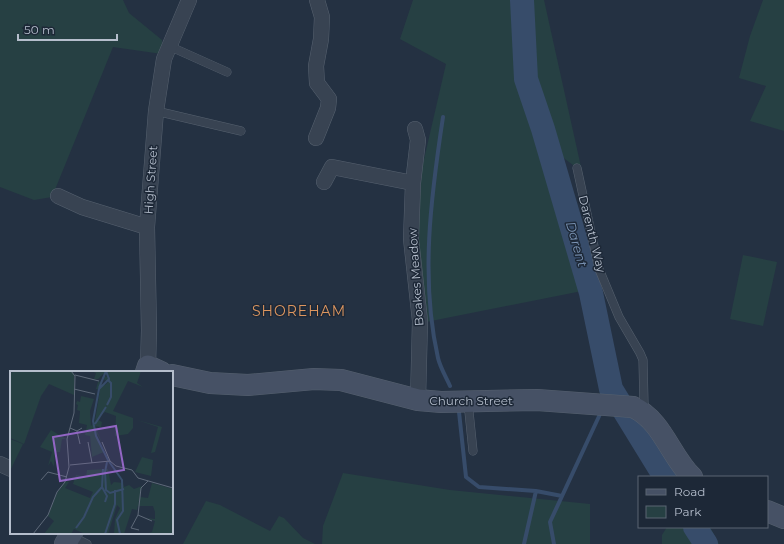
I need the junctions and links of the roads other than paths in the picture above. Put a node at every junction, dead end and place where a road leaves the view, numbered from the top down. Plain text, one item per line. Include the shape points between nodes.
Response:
1 (189, 0) edge
2 (317, 0) edge
3 (169, 46) junction
4 (227, 72) dead end
5 (156, 111) junction
6 (415, 130) dead end
7 (241, 132) dead end
8 (316, 138) dead end
9 (577, 168) dead end
10 (324, 182) dead end
11 (413, 184) junction
12 (58, 196) dead end
13 (147, 227) junction
14 (152, 370) edge
15 (173, 375) edge
16 (418, 400) junction
17 (468, 402) junction
18 (637, 409) junction
19 (473, 451) dead end
20 (0, 464) edge
21 (10, 469) edge
22 (691, 476) edge
23 (768, 511) edge
24 (784, 518) edge

1 - 3 street, High Street
2 - 8 street via 322,17 316,66 317,83 329,99
3 - 4 lane
3 - 5 street, High Street via 164,59
5 - 7 lane
5 - 13 street, High Street
6 - 11 street, Boakes Meadow via 418,140
9 - 18 lane, Darenth Way via 599,269 618,317 643,360 644,404
10 - 11 street via 332,166
11 - 16 street, Boakes Meadow via 411,239 420,321
12 - 13 street via 82,207
13 - 14 street, High Street
15 - 16 street, Church Street via 210,383 340,380
16 - 17 street, Church Street
17 - 18 street, Church Street via 537,400
17 - 19 lane
18 - 22 street via 667,439
20 - 21 street
23 - 24 street

